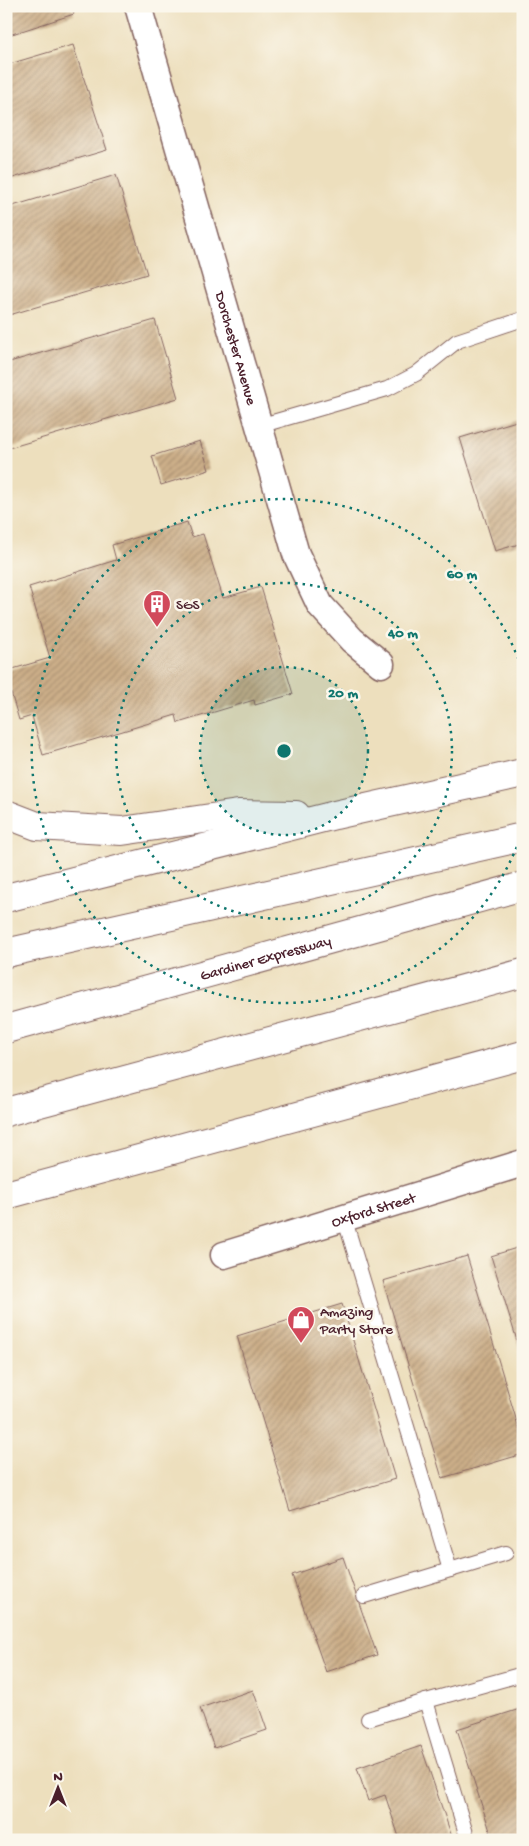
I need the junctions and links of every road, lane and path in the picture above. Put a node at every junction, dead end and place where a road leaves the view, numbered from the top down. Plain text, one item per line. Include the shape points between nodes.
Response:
1 (138, 6) edge
2 (523, 319) edge
3 (259, 426) junction
4 (381, 664) dead end
5 (523, 773) edge
6 (6, 814) edge
7 (335, 815) junction
8 (523, 837) edge
9 (523, 886) edge
10 (6, 898) edge
11 (6, 953) edge
12 (523, 973) edge
13 (6, 1029) edge
14 (523, 1055) edge
15 (6, 1112) edge
16 (523, 1163) edge
17 (6, 1195) edge
18 (344, 1218) junction
19 (224, 1255) dead end
20 (506, 1553) dead end
21 (450, 1570) junction
22 (364, 1596) dead end
23 (523, 1674) edge
24 (426, 1701) junction
25 (368, 1719) dead end
26 (468, 1840) edge

1 - 3 street, Dorchester Avenue
2 - 3 lane via 457,342 416,374 387,389
3 - 4 street, Dorchester Avenue via 296,554 320,605 352,640
5 - 7 highway
6 - 7 highway via 37,826 122,831 238,814
7 - 10 highway
8 - 11 highway
9 - 13 highway, Gardiner Expressway
12 - 15 highway
14 - 17 highway
16 - 18 street, Oxford Street
18 - 19 street, Oxford Street
18 - 21 lane
20 - 21 lane
21 - 22 lane
23 - 24 lane
24 - 25 lane
24 - 26 lane

